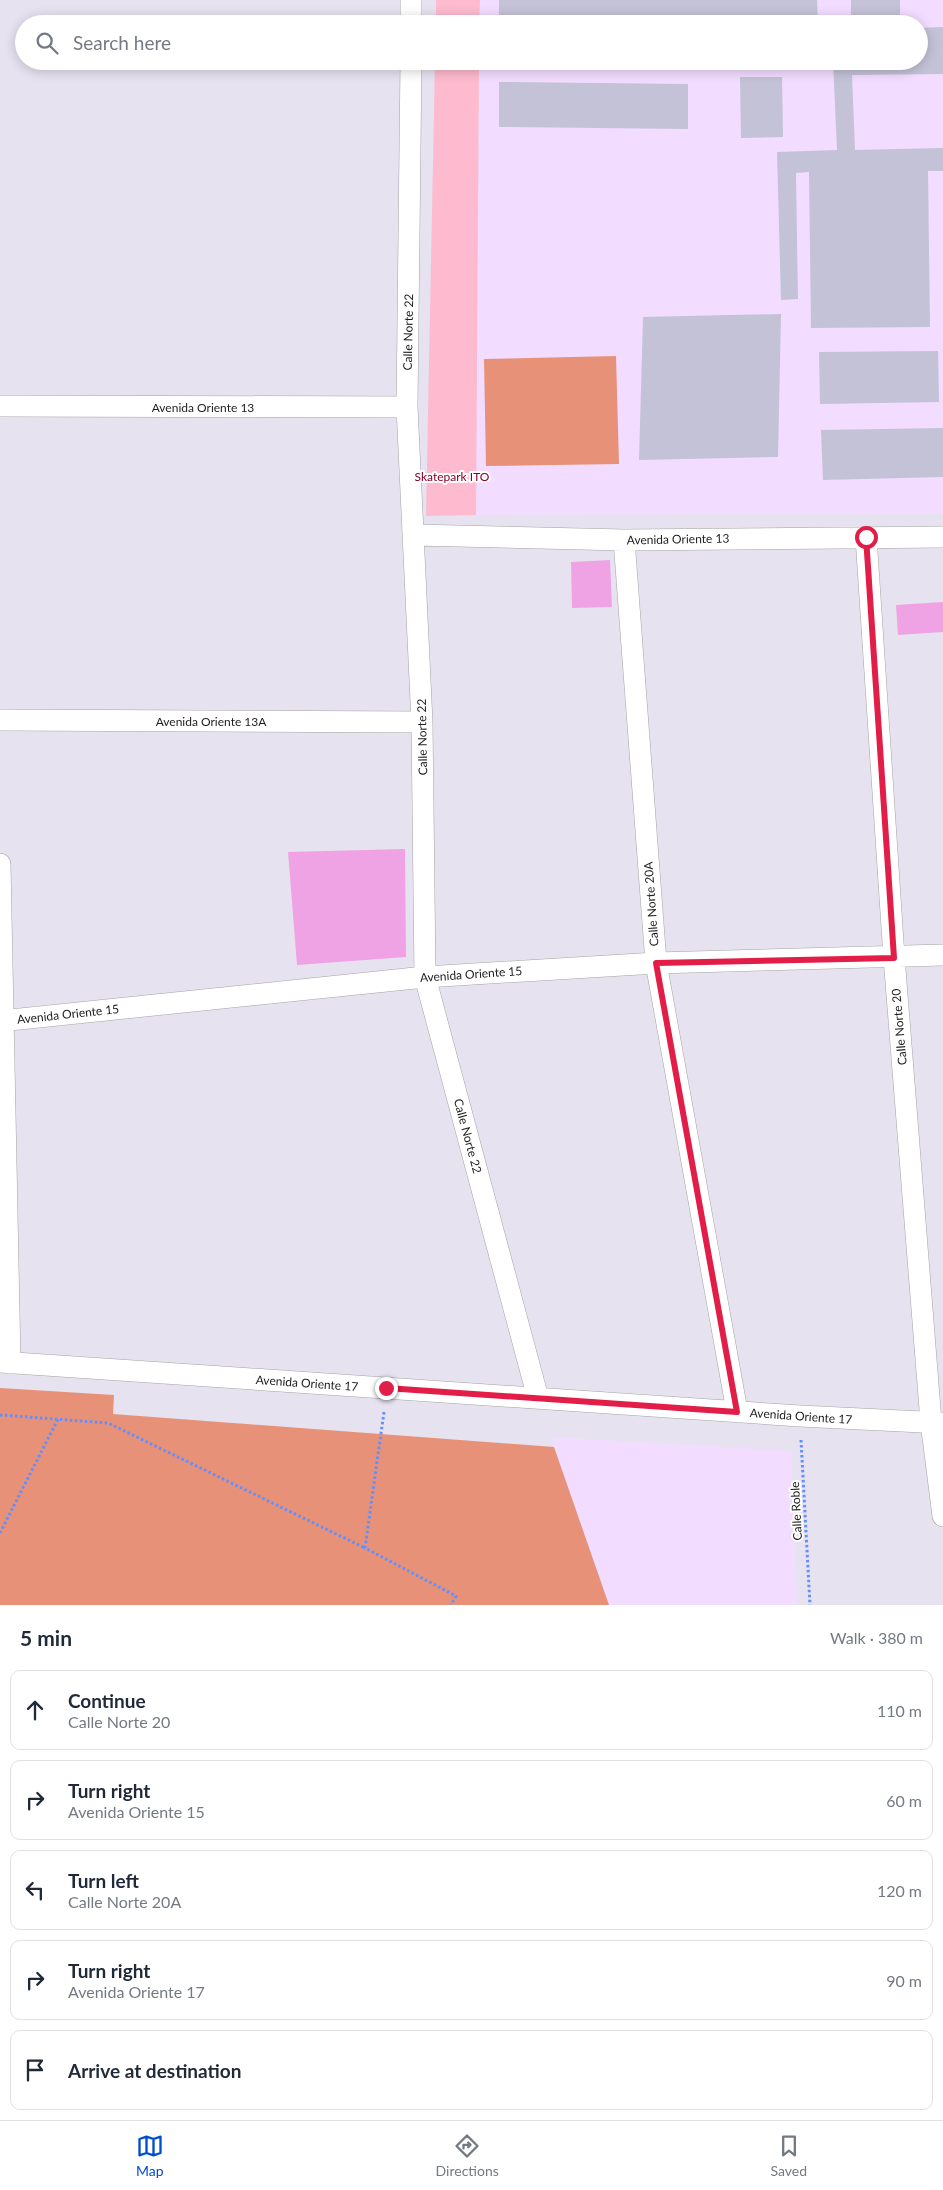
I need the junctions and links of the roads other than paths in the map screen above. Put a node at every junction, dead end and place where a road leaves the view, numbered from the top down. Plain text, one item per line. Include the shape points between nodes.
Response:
1 (411, 0) edge
2 (411, 15) edge
3 (411, 70) edge
4 (0, 406) edge
5 (407, 407) junction
6 (414, 535) junction
7 (866, 537) junction
8 (943, 537) edge
9 (624, 540) junction
10 (0, 720) edge
11 (422, 722) junction
12 (0, 864) edge
13 (943, 955) edge
14 (894, 958) junction
15 (656, 963) junction
16 (425, 977) junction
17 (2, 1021) edge
18 (5, 1363) edge
19 (538, 1398) junction
20 (737, 1412) junction
21 (937, 1423) edge
22 (943, 1516) edge

1 - 2 street
3 - 5 street, Calle Norte 22
4 - 5 street, Avenida Oriente 13
5 - 6 street, Calle Norte 22
6 - 9 street, Avenida Oriente 13
6 - 11 street, Calle Norte 22
7 - 8 street, Avenida Oriente 13
7 - 9 street, Avenida Oriente 13
7 - 14 street, Calle Norte 20
9 - 15 street, Calle Norte 20A
10 - 11 street, Avenida Oriente 13A
11 - 16 street, Calle Norte 22
12 - 17 street
13 - 14 street, Avenida Oriente 15
14 - 15 street, Avenida Oriente 15
14 - 21 street, Calle Norte 20
15 - 16 street, Avenida Oriente 15
15 - 20 street, Calle Norte 20A
16 - 17 street, Avenida Oriente 15
16 - 19 street, Calle Norte 22
17 - 18 street
18 - 19 street, Avenida Oriente 17
19 - 20 street, Avenida Oriente 17
20 - 21 street, Avenida Oriente 17
21 - 22 street, Calle Norte 20

